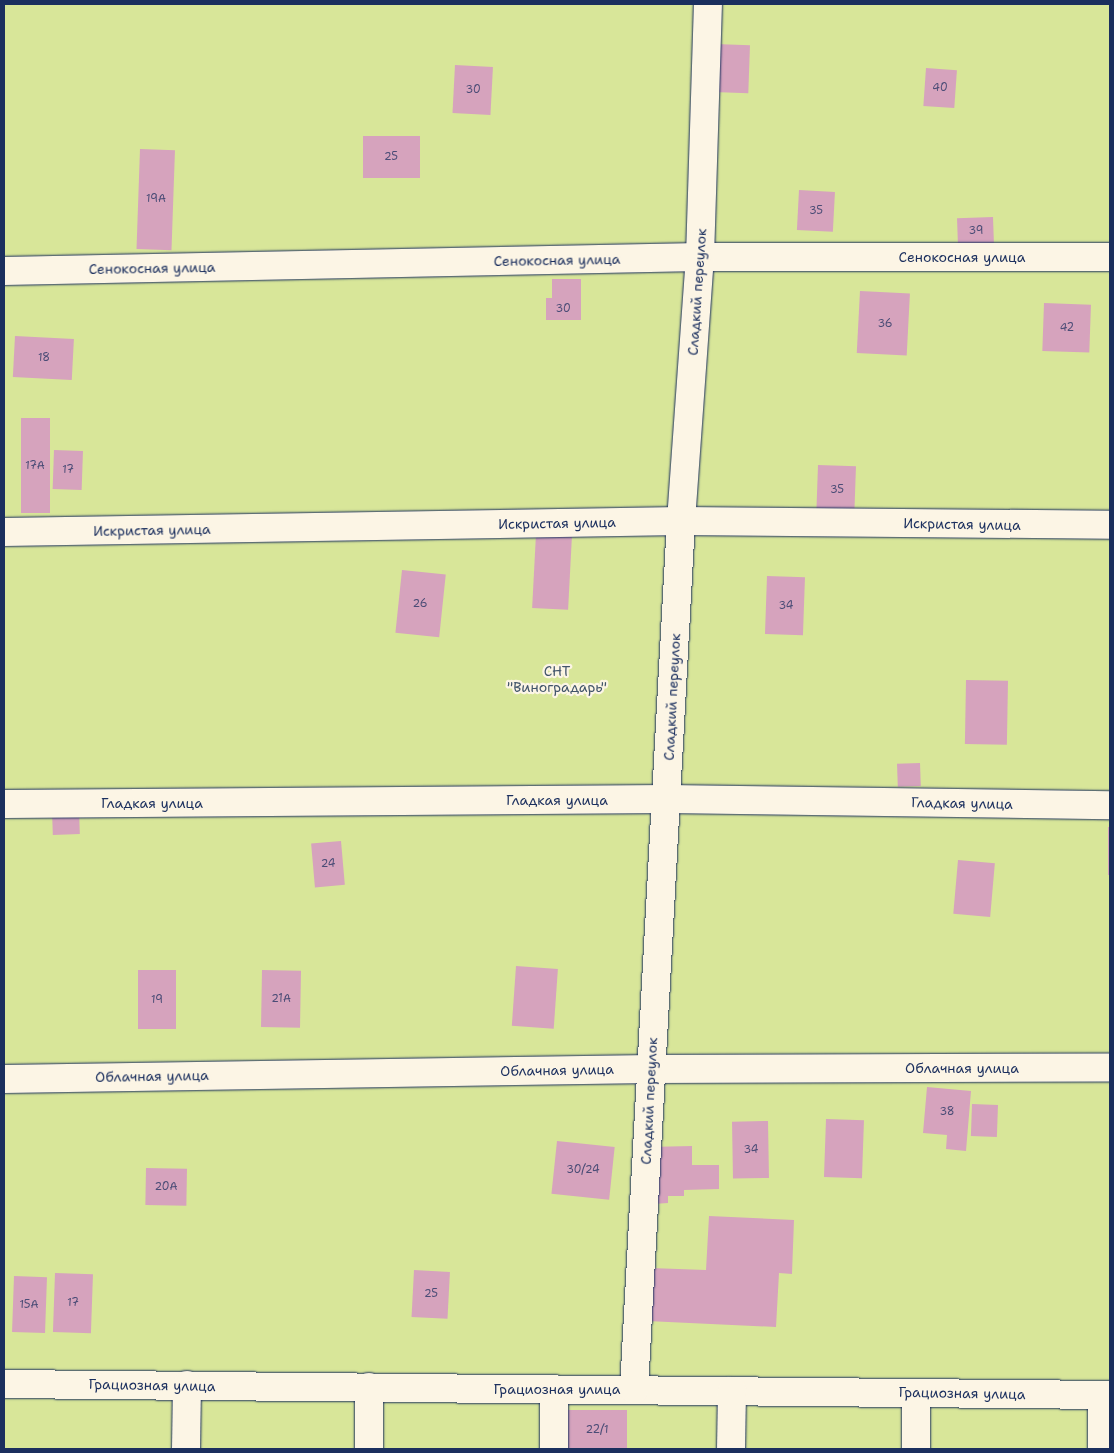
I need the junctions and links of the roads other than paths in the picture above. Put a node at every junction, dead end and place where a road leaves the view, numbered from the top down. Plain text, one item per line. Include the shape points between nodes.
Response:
1 (708, 4) edge
2 (700, 257) junction
3 (1110, 257) edge
4 (4, 271) edge
5 (681, 521) junction
6 (1110, 525) edge
7 (4, 532) edge
8 (667, 799) junction
9 (4, 804) edge
10 (1110, 805) edge
11 (1110, 1067) edge
12 (651, 1069) junction
13 (4, 1078) edge
14 (4, 1384) edge
15 (187, 1385) junction
16 (369, 1387) junction
17 (554, 1389) junction
18 (634, 1390) junction
19 (732, 1391) junction
20 (916, 1393) junction
21 (1106, 1394) edge
22 (186, 1449) edge
23 (369, 1449) edge
24 (554, 1449) edge
25 (731, 1449) edge
26 (916, 1449) edge
27 (1102, 1449) edge

1 - 2 street, Сладкий переулок
2 - 3 street, Сенокосная улица
2 - 4 street, Сенокосная улица
2 - 5 street, Сладкий переулок
5 - 6 street, Искристая улица
5 - 7 street, Искристая улица
5 - 8 street, Сладкий переулок
8 - 9 street, Гладкая улица
8 - 10 street, Гладкая улица
8 - 12 street, Сладкий переулок
11 - 12 street, Облачная улица
12 - 13 street, Облачная улица
12 - 18 street, Сладкий переулок
14 - 15 street, Грациозная улица
15 - 16 street, Грациозная улица
15 - 22 street
16 - 17 street, Грациозная улица
16 - 23 street
17 - 18 street, Грациозная улица
17 - 24 street
18 - 19 street, Грациозная улица
19 - 20 street, Грациозная улица
19 - 25 street
20 - 21 street, Грациозная улица
20 - 26 street
21 - 27 street

